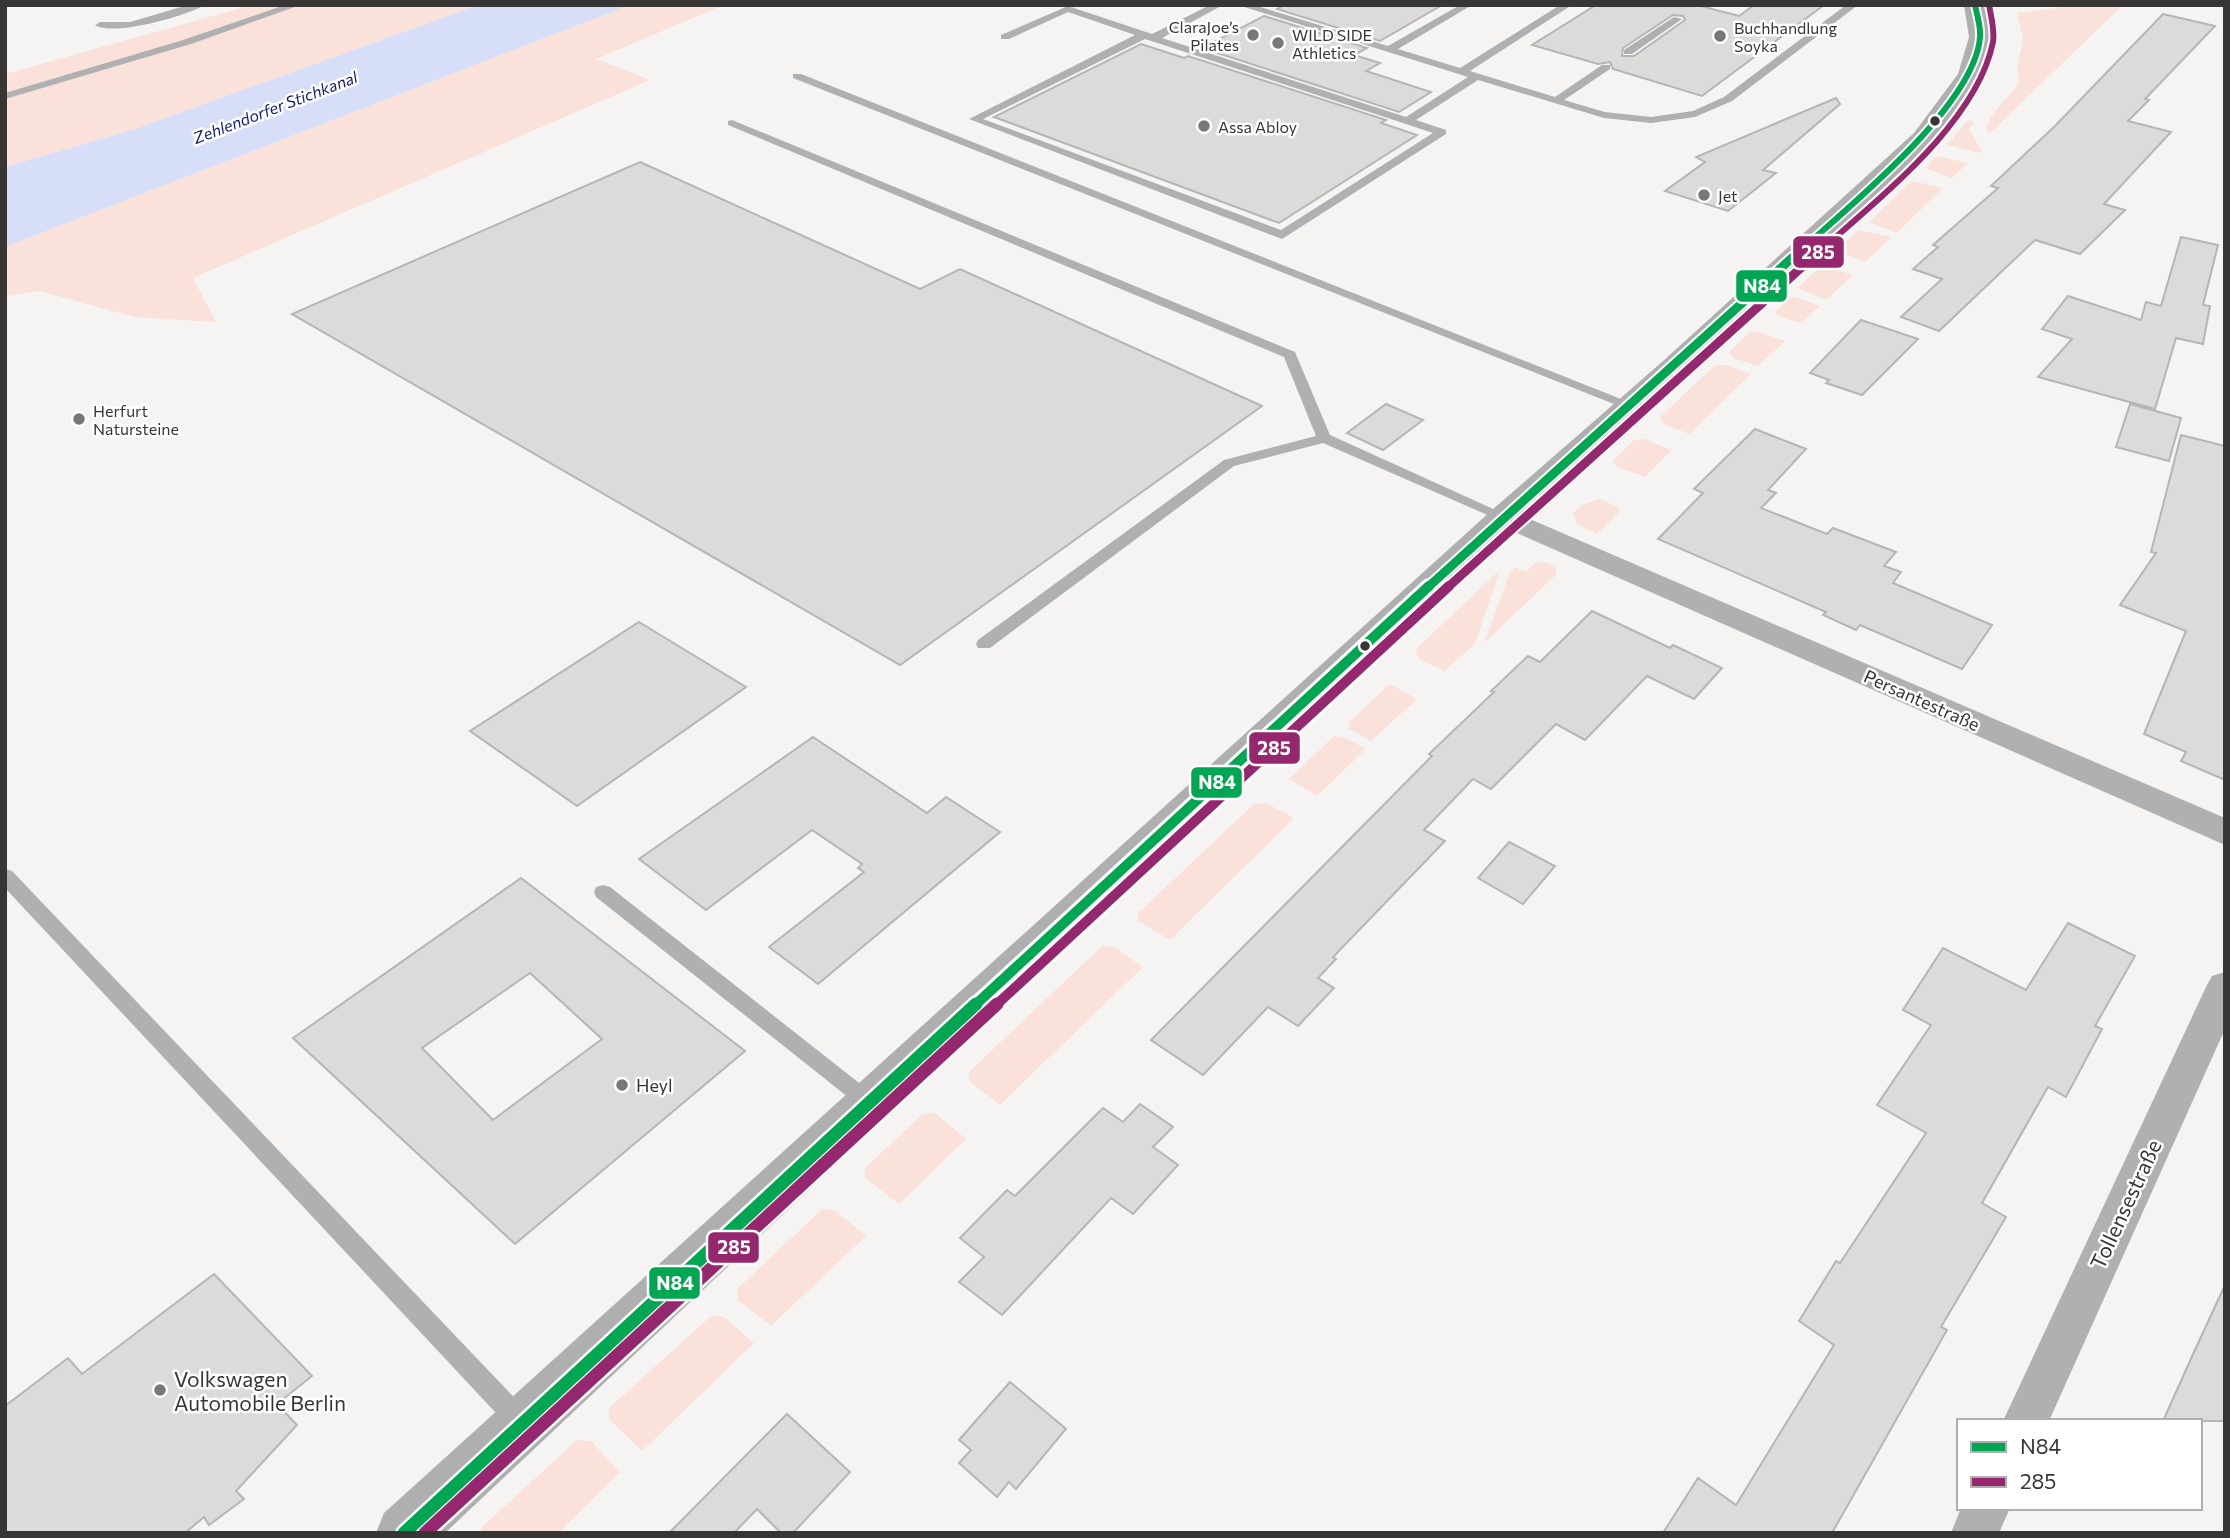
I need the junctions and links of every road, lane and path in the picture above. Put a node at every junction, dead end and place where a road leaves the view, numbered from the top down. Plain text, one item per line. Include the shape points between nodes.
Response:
1 (200, 5) edge
2 (295, 5) edge
3 (1218, 5) edge
4 (1243, 5) edge
5 (1467, 5) edge
6 (1567, 5) edge
7 (1853, 5) edge
8 (1975, 5) edge
9 (1677, 19) dead end
10 (100, 24) dead end
11 (1149, 36) junction
12 (1005, 37) dead end
13 (1389, 50) junction
14 (1628, 52) dead end
15 (1606, 67) dead end
16 (1461, 72) junction
17 (797, 76) dead end
18 (1475, 77) junction
19 (5, 96) edge
20 (1555, 101) junction
21 (1407, 121) junction
22 (732, 123) dead end
23 (1629, 405) junction
24 (1324, 438) junction
25 (1504, 517) junction
26 (984, 644) dead end
27 (2225, 832) edge
28 (5, 877) edge
29 (603, 892) dead end
30 (2225, 987) edge
31 (870, 1103) junction
32 (2027, 1419) edge
33 (523, 1423) junction
34 (1985, 1510) edge
35 (404, 1533) edge
36 (1975, 1533) edge

1 - 10 lane via 130,25
2 - 19 lane
3 - 11 lane
4 - 13 lane
5 - 13 lane
6 - 16 lane
7 - 20 lane via 1728,99 1695,114 1629,120
8 - 23 main road via 1980,37 1969,74 1923,138
9 - 14 lane
11 - 12 lane via 1068,9
11 - 21 lane
11 - 21 lane via 974,119 1282,235 1442,132
13 - 16 lane
15 - 20 lane
16 - 18 lane
17 - 23 lane
18 - 20 lane
18 - 21 lane
22 - 24 lane via 1290,355
23 - 25 main road
24 - 25 lane
24 - 26 lane via 1229,463
25 - 27 street, Persantestraße
25 - 31 main road
28 - 33 lane
29 - 31 lane
30 - 32 street, Tollensestraße
31 - 33 main road
33 - 35 main road
34 - 36 street

